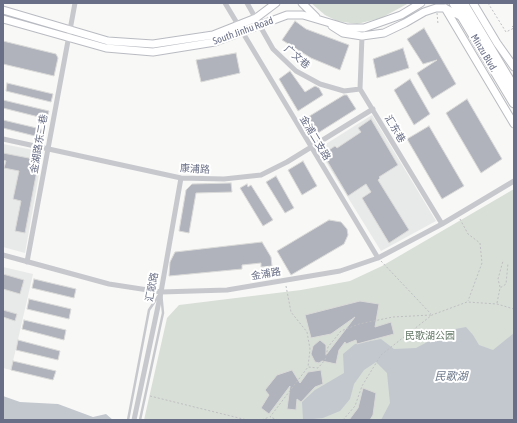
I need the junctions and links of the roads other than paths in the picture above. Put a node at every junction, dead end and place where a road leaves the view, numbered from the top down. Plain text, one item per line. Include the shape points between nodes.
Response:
1 (75, 3) edge
2 (225, 3) edge
3 (246, 3) edge
4 (276, 3) edge
5 (302, 3) edge
6 (421, 3) edge
7 (454, 3) edge
8 (463, 3) edge
9 (472, 3) edge
10 (443, 5) edge
11 (3, 10) edge
12 (466, 15) junction
13 (3, 19) edge
14 (319, 19) junction
15 (257, 21) junction
16 (241, 29) junction
17 (69, 33) junction
18 (362, 36) junction
19 (514, 67) edge
20 (514, 88) edge
21 (360, 89) junction
22 (514, 103) edge
23 (373, 110) junction
24 (514, 124) edge
25 (3, 139) edge
26 (311, 148) junction
27 (48, 149) junction
28 (181, 178) junction
29 (514, 181) edge
30 (442, 224) junction
31 (3, 255) edge
32 (378, 258) junction
33 (27, 262) junction
34 (161, 292) junction
35 (128, 420) edge
36 (134, 420) edge
37 (140, 420) edge

1 - 17 street, 金湖路东二巷
2 - 16 street, 金浦二支路
3 - 15 street, 广文巷
4 - 15 main road, South Jinhu Road
5 - 14 main road
6 - 14 main road via 389,20 364,28 347,28
7 - 12 highway, Minzu Blvd.
8 - 12 highway, Minzu Blvd.
9 - 12 main road
9 - 19 main road
10 - 12 main road
10 - 18 main road via 384,33
10 - 24 main road
11 - 17 main road, South Jinhu Road
12 - 20 highway, Minzu Blvd.
12 - 22 highway, Minzu Blvd.
13 - 17 main road, South Jinhu Road
14 - 15 main road, South Jinhu Road via 296,14
14 - 18 main road via 343,33
15 - 16 main road, South Jinhu Road
15 - 21 street, 广文巷 via 273,49 296,71 320,84 344,91
16 - 17 main road, South Jinhu Road via 153,44 108,41
16 - 26 street, 金浦二支路
17 - 27 street, 金湖路东二巷
18 - 21 street
21 - 23 street, 汇东巷
23 - 26 street, 康浦路
23 - 30 street, 汇东巷
25 - 27 street, 康浦路
26 - 28 street, 康浦路 via 261,175 224,179
26 - 32 street, 金浦二支路
27 - 28 street, 康浦路
27 - 33 street, 金湖路东二巷
28 - 34 street, 汇歌路
29 - 30 street, 金浦路
30 - 32 street, 金浦路
31 - 33 street, 金浦路
32 - 34 street, 金浦路 via 340,271 227,290
33 - 34 street, 金浦路 via 110,284
34 - 35 lane, bridge via 149,310
34 - 36 street, 汇歌路
34 - 37 lane, bridge via 163,313

